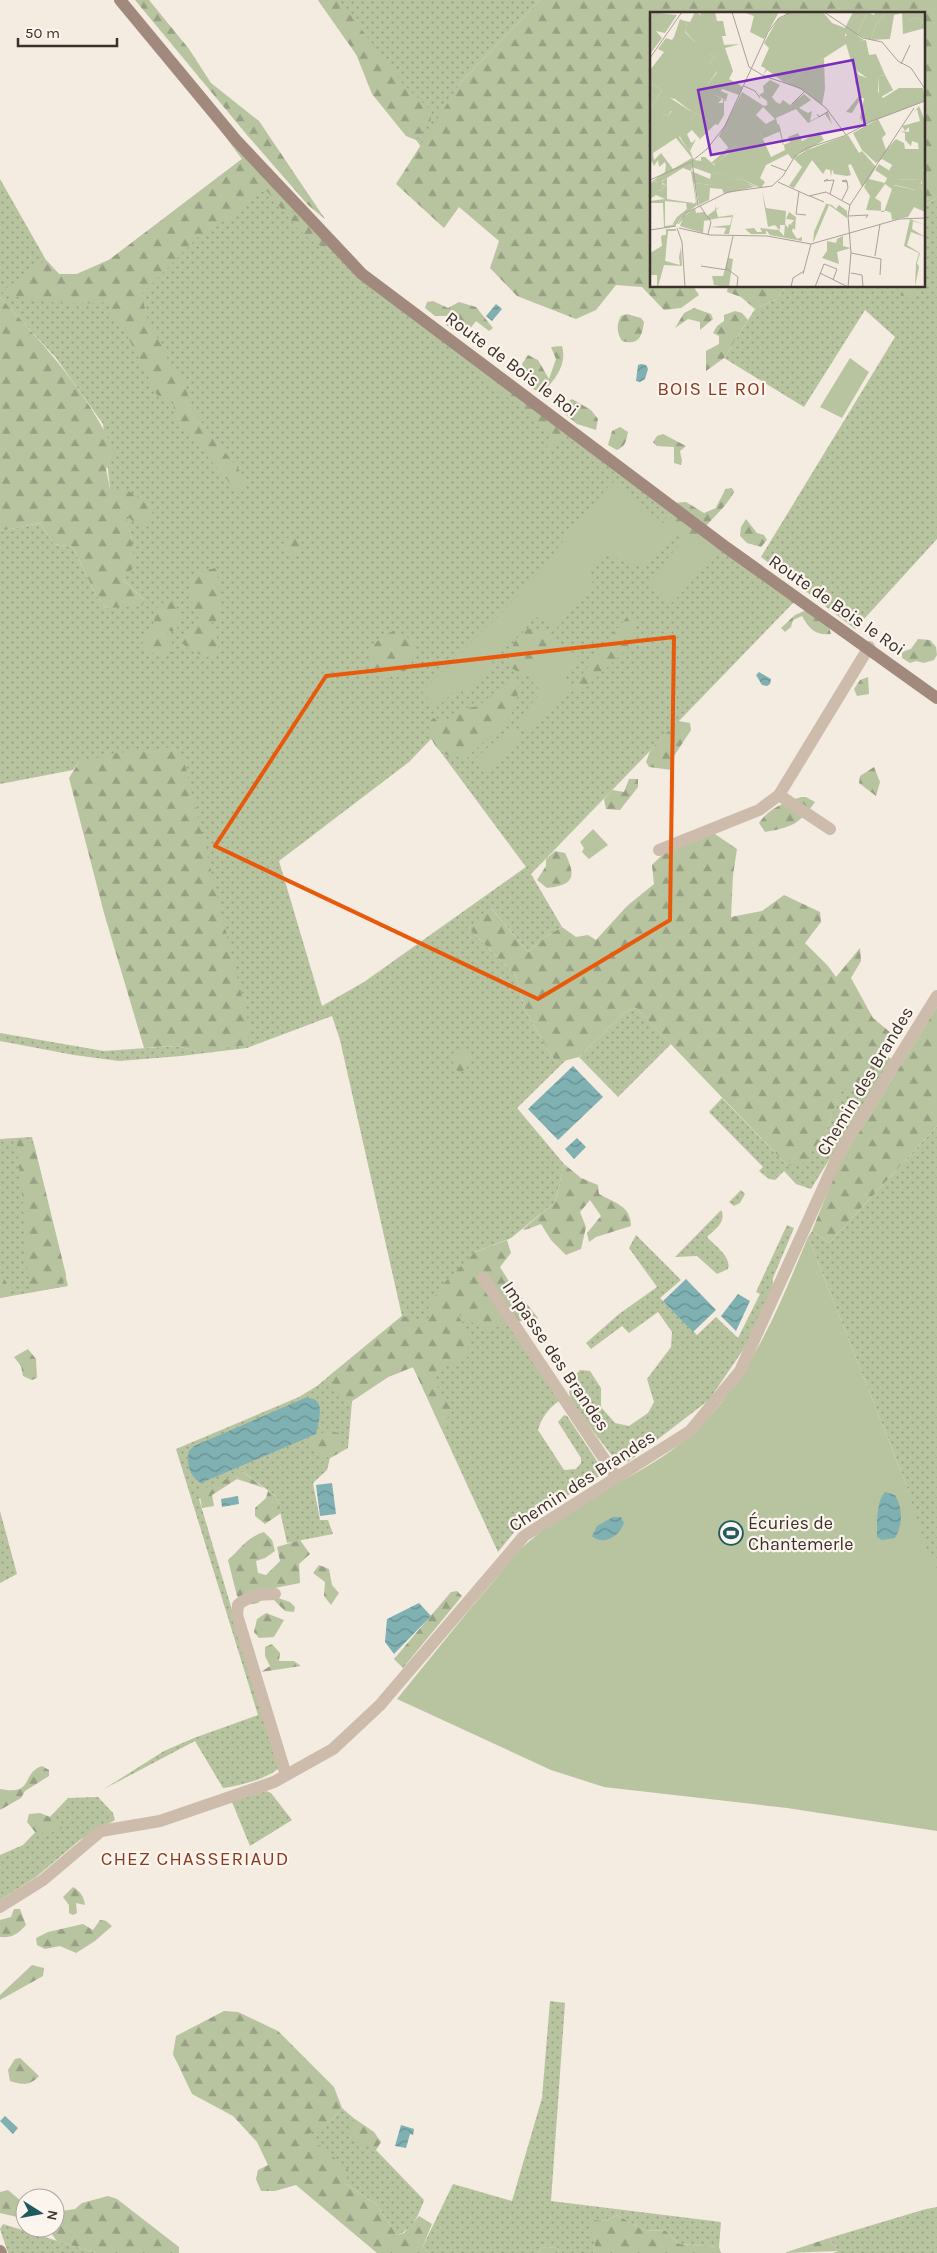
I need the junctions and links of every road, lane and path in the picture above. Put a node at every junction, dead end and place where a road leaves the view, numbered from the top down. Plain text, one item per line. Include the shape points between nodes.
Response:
1 (120, 0) edge
2 (869, 647) junction
3 (937, 698) edge
4 (779, 795) junction
5 (830, 829) dead end
6 (659, 850) dead end
7 (937, 996) edge
8 (483, 1278) dead end
9 (617, 1478) junction
10 (274, 1594) dead end
11 (286, 1775) junction
12 (0, 1907) edge

1 - 2 street, Route de Bois le Roi via 236,140 362,274 727,548
2 - 3 street, Route de Bois le Roi
2 - 4 street
4 - 5 street
4 - 6 street via 759,810
7 - 9 street, Chemin des Brandes via 838,1155 740,1371 690,1431
8 - 9 street, Impasse des Brandes
9 - 11 street, Chemin des Brandes via 524,1536 380,1705 333,1749
10 - 11 street via 246,1598 238,1605 237,1615
11 - 12 street, Chemin des Brandes via 160,1821 101,1831 43,1880

